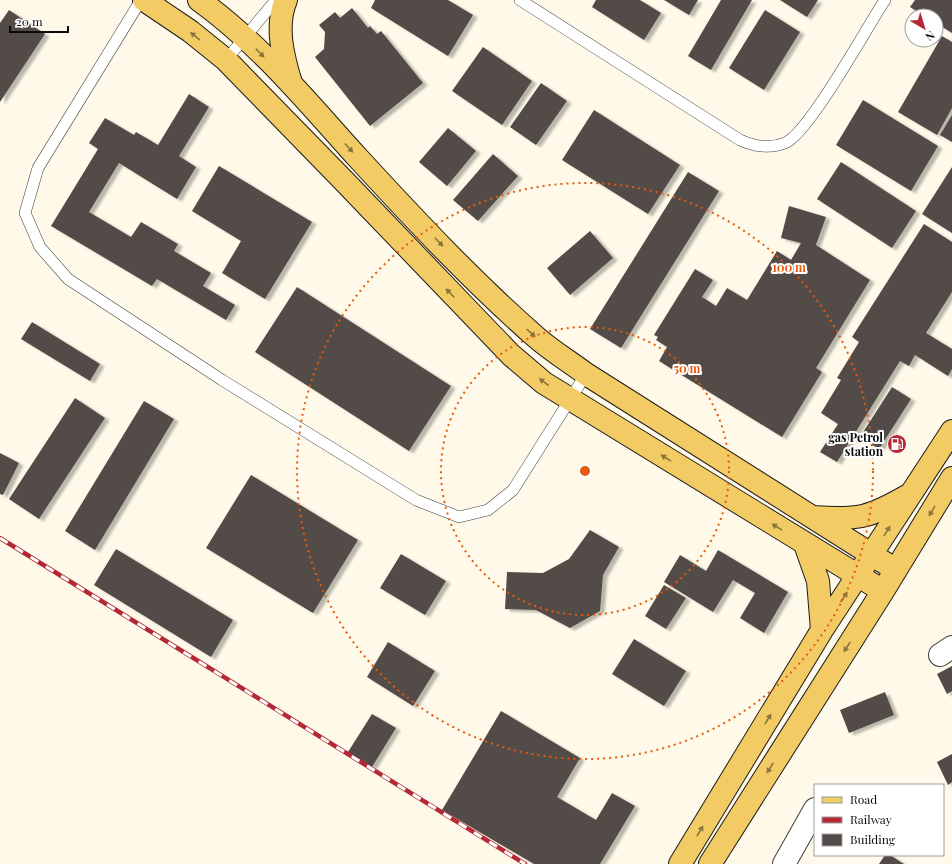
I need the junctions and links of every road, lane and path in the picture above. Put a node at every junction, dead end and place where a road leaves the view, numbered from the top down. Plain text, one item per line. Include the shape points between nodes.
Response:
1 (143, 0) edge
2 (199, 0) edge
3 (276, 0) edge
4 (286, 0) edge
5 (520, 0) edge
6 (885, 0) edge
7 (245, 37) junction
8 (226, 60) junction
9 (292, 85) junction
10 (388, 191) junction
11 (370, 208) junction
12 (496, 300) junction
13 (476, 320) junction
14 (586, 374) junction
15 (570, 399) junction
16 (634, 405) junction
17 (618, 429) junction
18 (952, 431) edge
19 (952, 478) edge
20 (909, 495) junction
21 (811, 517) junction
22 (805, 544) junction
23 (872, 556) junction
24 (896, 570) junction
25 (858, 576) junction
26 (883, 591) junction
27 (822, 630) junction
28 (814, 811) edge
29 (680, 864) edge
30 (710, 864) edge
31 (784, 864) edge

8 -> 1 main road via 190,31
1 - 15 lane via 38,168 25,213 40,247 68,279 222,380 416,500 459,517 488,510 513,490
2 - 7 main road
3 - 7 lane
4 - 9 main road via 281,25 282,45
5 - 6 lane via 740,140 751,145 768,146 785,143 798,133
7 - 8 lane
7 -> 9 main road
8 - 11 main road
9 -> 10 main road
10 - 11 main road
10 -> 12 main road
13 -> 11 main road
12 - 13 main road
12 -> 14 main road via 538,339
15 -> 13 main road via 544,383
14 - 15 lane
14 - 16 main road
15 - 17 main road
16 - 17 main road
16 - 21 main road
22 -> 17 main road
18 - 20 main road
19 -> 24 main road
20 - 21 main road via 880,512 859,518
23 -> 20 main road
21 - 23 main road
22 - 25 main road
22 - 27 main road via 818,580
23 - 24 main road
23 - 25 main road
24 - 26 main road
25 - 26 main road
27 -> 25 main road
26 -> 30 main road
29 -> 27 main road
28 - 31 street

